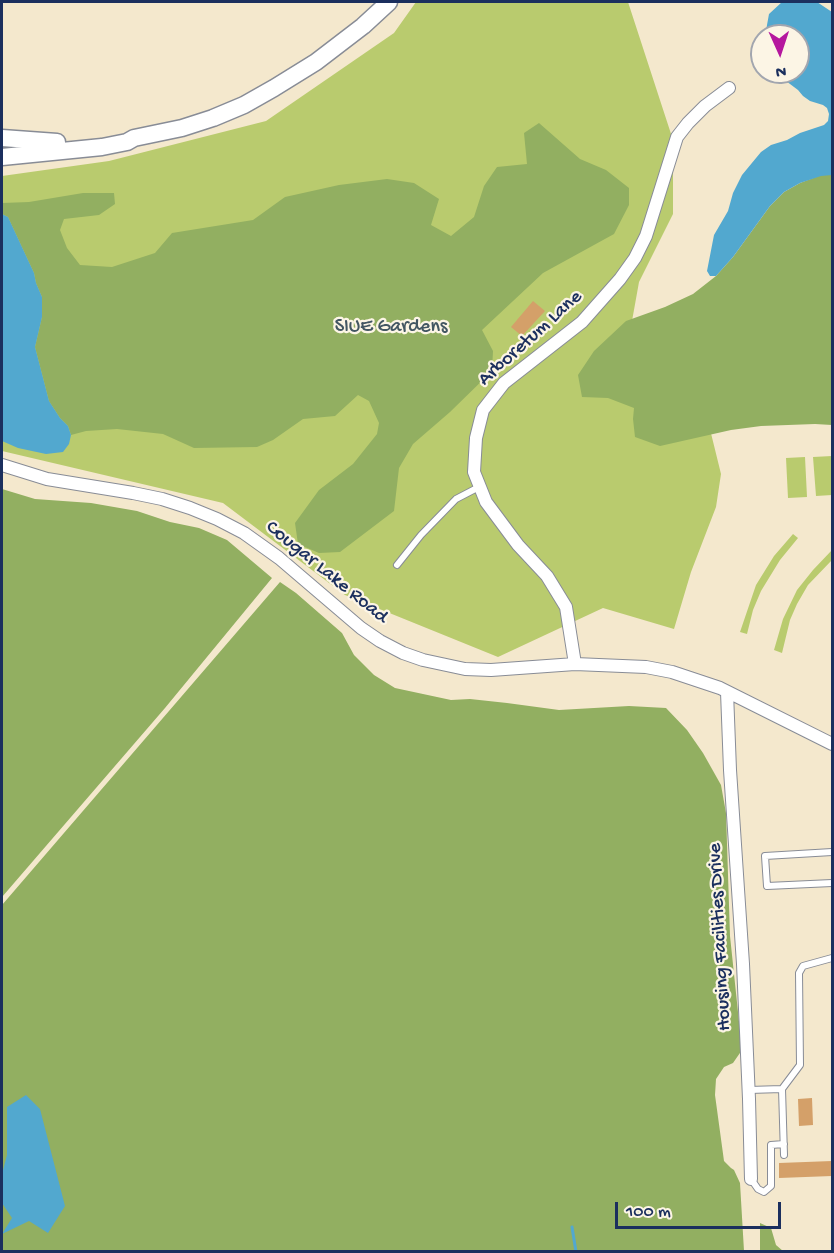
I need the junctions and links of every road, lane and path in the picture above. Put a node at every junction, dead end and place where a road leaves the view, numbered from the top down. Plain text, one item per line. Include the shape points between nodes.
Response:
1 (389, 2) edge
2 (729, 88) dead end
3 (2, 138) edge
4 (127, 142) junction
5 (2, 157) edge
6 (2, 465) edge
7 (480, 487) junction
8 (397, 565) dead end
9 (575, 664) junction
10 (727, 692) junction
11 (832, 744) edge
12 (832, 852) edge
13 (832, 883) edge
14 (832, 958) edge
15 (782, 1089) junction
16 (749, 1090) junction
17 (784, 1144) junction
18 (784, 1155) dead end
19 (751, 1179) joint

1 - 4 main road via 316,62 244,105 182,128
2 - 7 street, Arboretum Lane via 705,106 677,137 646,236 620,279 582,322 504,384 483,410 474,472
3 - 4 main road
4 - 5 main road
6 - 9 street, Cougar Lake Road via 47,479 162,499 217,519 279,558 371,635 423,660 491,670
7 - 8 lane via 456,499
7 - 9 street, Arboretum Lane via 486,502 547,576 566,607
9 - 10 street, Cougar Lake Road via 646,667
10 - 11 street, Cougar Lake Road
10 - 16 street, Housing Facilities Drive
12 - 13 lane via 765,856 767,886
14 - 15 lane via 803,966 799,973 800,1065
15 - 16 lane
15 - 17 lane
16 - 19 street, Housing Facilities Drive
17 - 18 lane
17 - 19 lane via 771,1145 771,1186 764,1192

